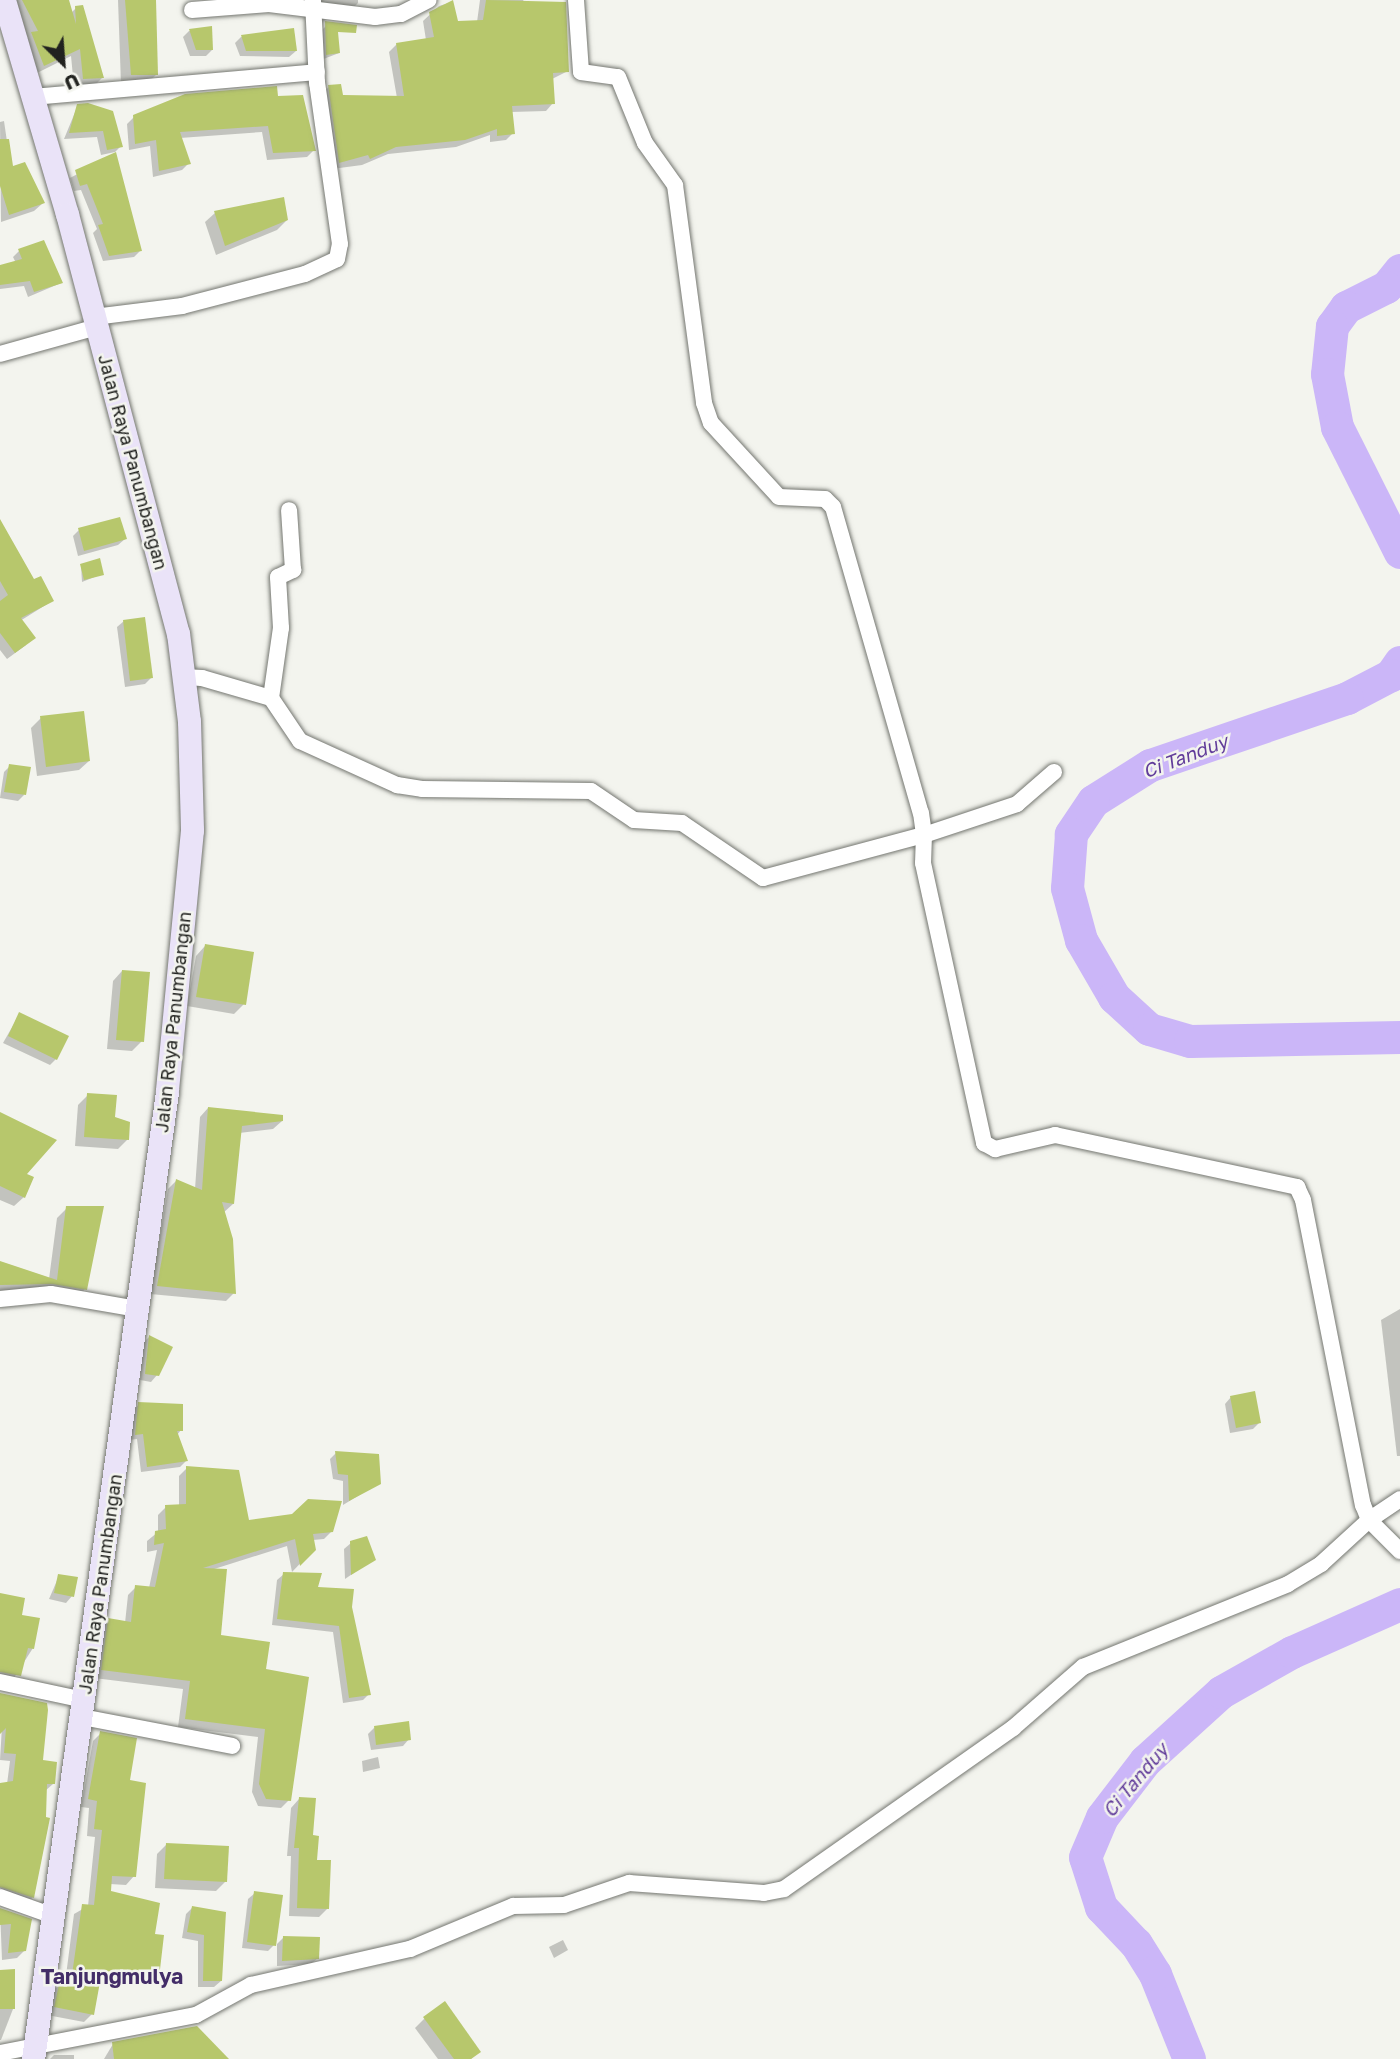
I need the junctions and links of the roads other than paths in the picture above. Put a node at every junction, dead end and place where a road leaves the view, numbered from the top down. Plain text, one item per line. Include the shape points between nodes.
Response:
1 (4, 0) edge
2 (429, 0) edge
3 (576, 0) edge
4 (313, 4) edge
5 (192, 10) dead end
6 (8, 41) edge
7 (317, 72) junction
8 (32, 97) junction
9 (96, 322) junction
10 (0, 354) edge
11 (289, 510) dead end
12 (184, 677) junction
13 (271, 698) junction
14 (1054, 772) dead end
15 (924, 835) junction
16 (0, 1299) edge
17 (136, 1309) junction
18 (1400, 1499) edge
19 (1369, 1520) junction
20 (1400, 1551) edge
21 (0, 1682) edge
22 (83, 1709) junction
23 (232, 1746) dead end
24 (0, 1897) edge
25 (56, 1917) junction
26 (0, 2053) edge
27 (34, 2053) edge

1 - 6 main road, Jalan Raya Panumbangan
2 - 4 street via 401,14 375,17
3 - 15 street via 581,72 618,77 645,143 675,185 704,403 711,423 779,497 825,499 833,507
4 - 5 street
4 - 7 street
6 - 8 main road, Jalan Raya Panumbangan
7 - 8 street
7 - 9 street via 340,244 337,259 305,274 183,306
8 - 9 main road, Jalan Raya Panumbangan
9 - 10 street
9 - 12 main road, Jalan Raya Panumbangan via 157,549
11 - 13 street via 293,570 278,578 281,628
12 - 13 street
12 - 17 main road, Jalan Raya Panumbangan via 190,721 192,830 167,1092
13 - 15 street via 300,741 397,785 591,791 631,819 682,823 763,878
14 - 15 street via 1017,804
15 - 19 street via 923,863 975,1116 988,1147 1055,1135 1283,1181 1301,1192
16 - 17 street via 51,1294
17 - 22 main road, Jalan Raya Panumbangan
18 - 19 street
19 - 20 street
19 - 27 street via 1321,1564 1288,1584 1083,1667 1013,1728 784,1889 764,1892 623,1883 564,1906 513,1906 410,1949 251,1985 196,2015
21 - 22 street
22 - 23 street
22 - 25 main road, Jalan Raya Panumbangan
24 - 25 street
25 - 27 main road, Jalan Raya Panumbangan
26 - 27 street

